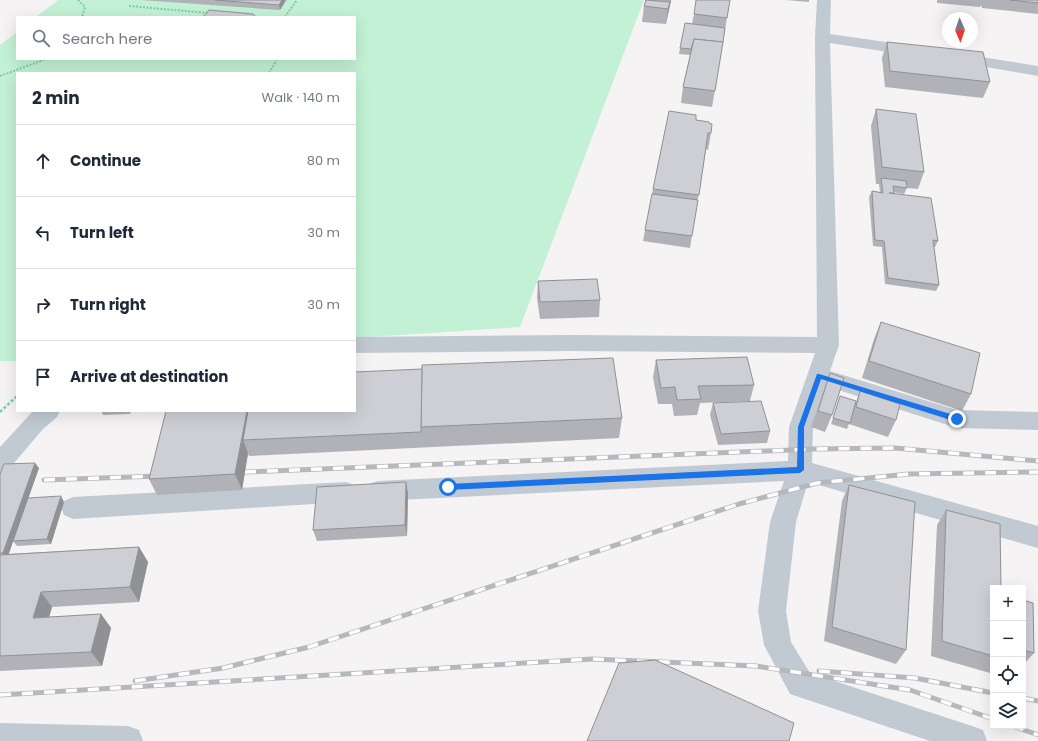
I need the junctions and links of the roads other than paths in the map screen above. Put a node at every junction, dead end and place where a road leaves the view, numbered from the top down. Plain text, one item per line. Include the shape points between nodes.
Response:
1 (824, 0) edge
2 (822, 37) junction
3 (930, 54) edge
4 (945, 56) edge
5 (1038, 71) edge
6 (356, 345) edge
7 (828, 345) junction
8 (819, 376) junction
9 (48, 412) edge
10 (1038, 421) edge
11 (0, 463) edge
12 (800, 470) junction
13 (73, 508) dead end
14 (1038, 537) edge
15 (0, 738) edge
16 (128, 741) edge
17 (972, 741) edge

1 - 2 lane
2 - 3 lane
2 - 7 lane
4 - 5 lane
6 - 7 lane
7 - 8 lane
8 - 10 lane via 957,419
8 - 12 lane via 801,427
9 - 11 lane
12 - 13 lane
12 - 14 lane via 879,490
12 - 17 lane via 783,522 772,611 778,645 800,684
15 - 16 lane

